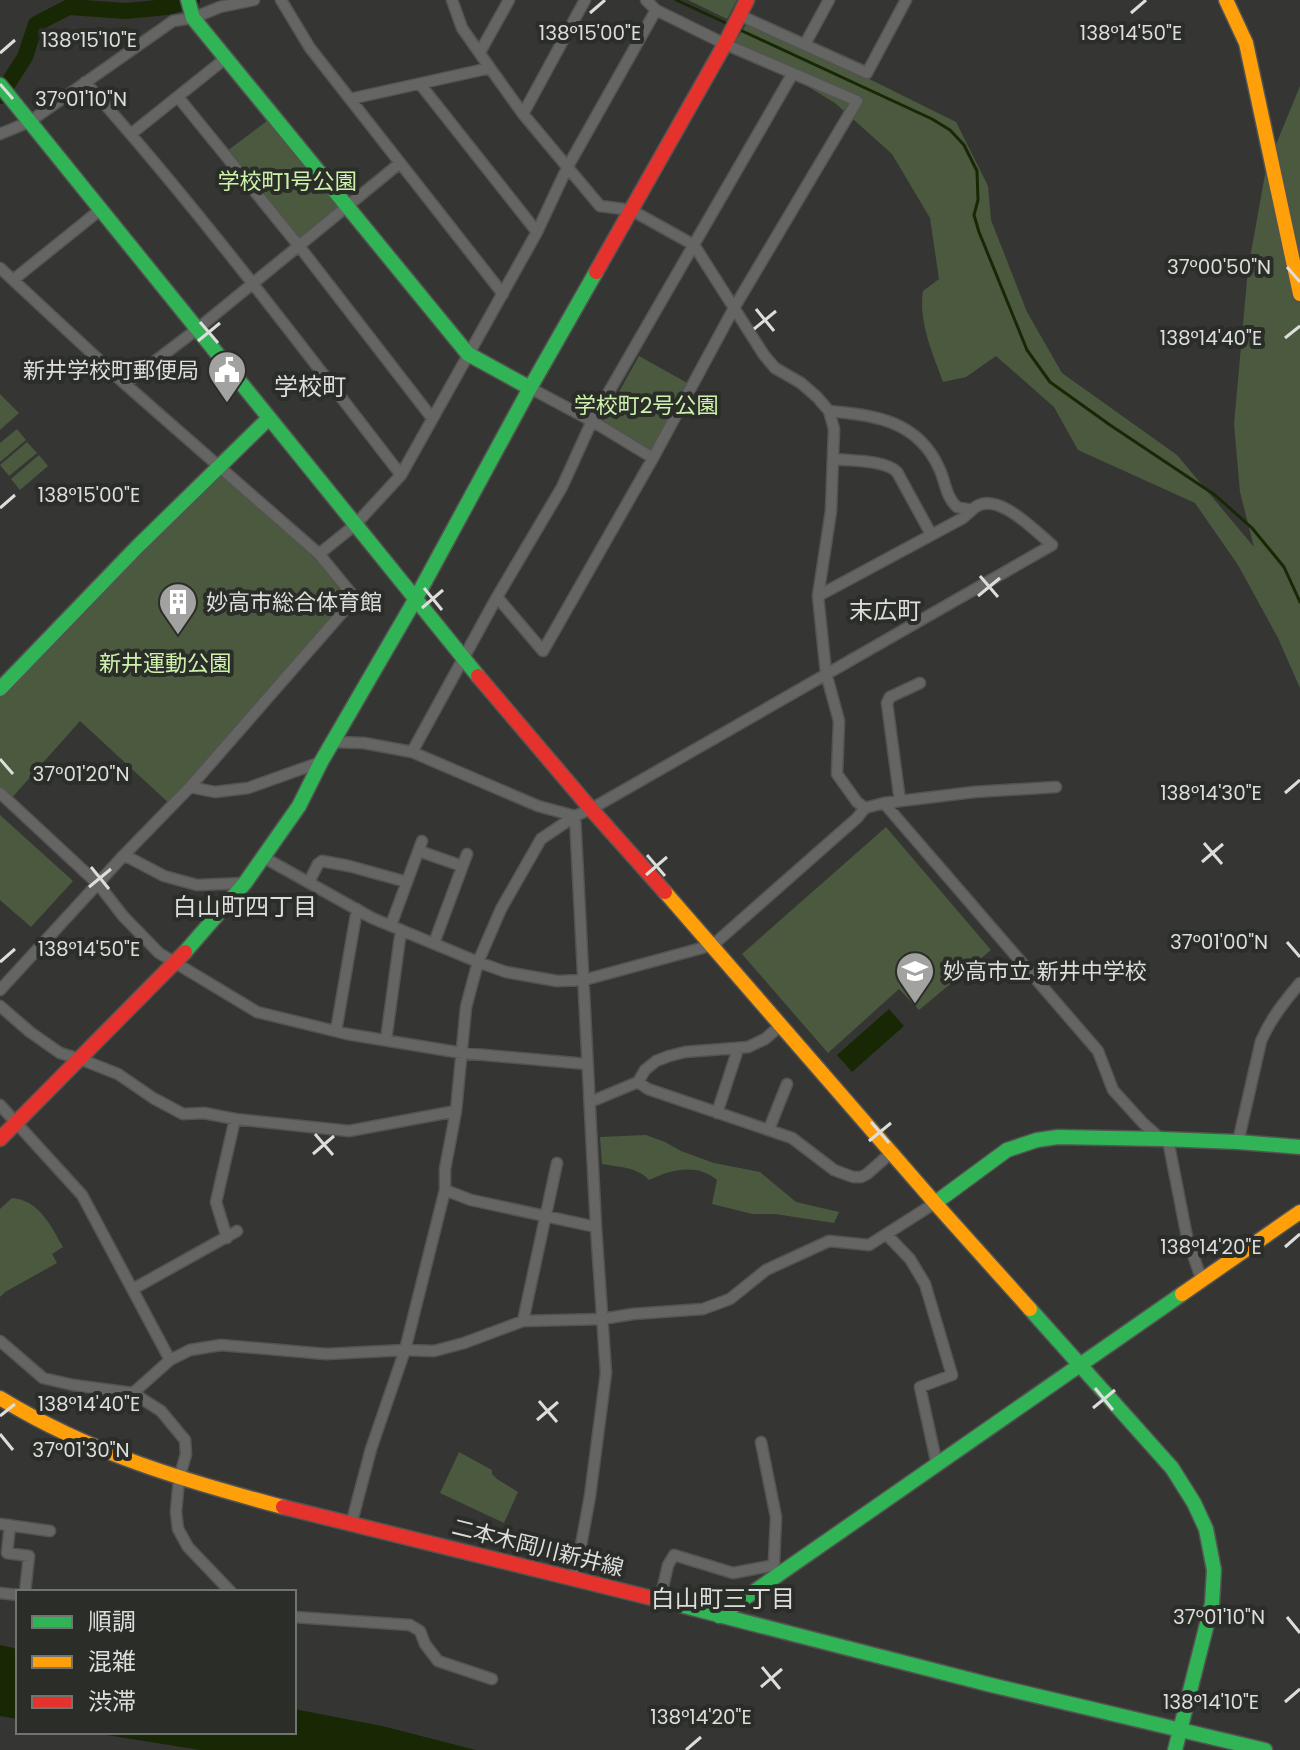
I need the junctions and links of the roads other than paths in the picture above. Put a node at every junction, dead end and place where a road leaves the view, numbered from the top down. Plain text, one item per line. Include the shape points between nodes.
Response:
1 (254, 0) edge
2 (281, 0) edge
3 (452, 0) edge
4 (509, 0) edge
5 (585, 0) edge
6 (646, 0) edge
7 (747, 0) edge
8 (829, 0) edge
9 (906, 0) edge
10 (1226, 0) edge
11 (191, 10) edge
12 (656, 10) junction
13 (738, 16) junction
14 (727, 40) junction
15 (805, 44) junction
16 (480, 52) junction
17 (226, 58) junction
18 (490, 68) junction
19 (793, 73) junction
20 (85, 82) junction
21 (420, 84) junction
22 (0, 85) edge
23 (178, 97) junction
24 (350, 99) junction
25 (523, 114) junction
26 (29, 122) junction
27 (0, 134) edge
28 (131, 134) junction
29 (400, 163) junction
30 (567, 168) junction
31 (348, 206) junction
32 (100, 210) junction
33 (631, 210) junction
34 (537, 232) junction
35 (694, 245) junction
36 (299, 246) junction
37 (0, 268) edge
38 (13, 280) junction
39 (252, 283) junction
40 (503, 294) junction
41 (1300, 294) edge
42 (734, 308) junction
43 (196, 330) junction
44 (468, 354) junction
45 (125, 384) junction
46 (530, 388) junction
47 (829, 411) junction
48 (432, 418) junction
49 (268, 419) junction
50 (592, 421) junction
51 (653, 458) junction
52 (834, 459) junction
53 (221, 466) junction
54 (401, 475) junction
55 (972, 510) junction
56 (355, 525) junction
57 (931, 534) junction
58 (319, 554) junction
59 (818, 596) junction
60 (497, 597) junction
61 (415, 600) junction
62 (464, 657) junction
63 (826, 673) junction
64 (920, 683) dead end
65 (0, 689) edge
66 (334, 742) junction
67 (412, 752) junction
68 (321, 762) junction
69 (190, 787) junction
70 (1056, 787) dead end
71 (0, 793) edge
72 (900, 801) junction
73 (884, 803) junction
74 (865, 808) junction
75 (591, 809) junction
76 (575, 816) junction
77 (467, 854) dead end
78 (124, 855) junction
79 (263, 857) junction
80 (462, 866) junction
81 (309, 882) junction
82 (407, 882) junction
83 (245, 883) junction
84 (99, 885) junction
85 (357, 909) junction
86 (396, 928) junction
87 (434, 943) junction
88 (713, 945) junction
89 (478, 962) junction
90 (174, 963) junction
91 (584, 980) junction
92 (1300, 983) edge
93 (0, 990) edge
94 (0, 1006) edge
95 (781, 1025) junction
96 (336, 1031) junction
97 (386, 1040) junction
98 (738, 1049) junction
99 (462, 1053) junction
100 (80, 1059) junction
101 (587, 1064) junction
102 (638, 1082) junction
103 (787, 1084) dead end
104 (590, 1102) junction
105 (0, 1105) edge
106 (456, 1111) junction
107 (717, 1113) junction
108 (235, 1119) junction
109 (17, 1122) junction
110 (769, 1129) junction
111 (0, 1139) edge
112 (1165, 1140) junction
113 (1238, 1142) junction
114 (1300, 1147) edge
115 (892, 1152) junction
116 (557, 1163) dead end
117 (445, 1190) junction
118 (935, 1203) junction
119 (1300, 1212) edge
120 (546, 1216) junction
121 (596, 1227) junction
122 (237, 1231) dead end
123 (887, 1235) junction
124 (227, 1238) junction
125 (1202, 1281) junction
126 (133, 1289) junction
127 (602, 1319) junction
128 (523, 1321) junction
129 (0, 1341) edge
130 (405, 1350) junction
131 (170, 1360) junction
132 (1081, 1364) junction
133 (133, 1393) junction
134 (0, 1398) edge
135 (761, 1442) dead end
136 (937, 1465) junction
137 (179, 1479) junction
138 (5, 1524) edge
139 (351, 1525) junction
140 (50, 1531) dead end
141 (778, 1568) junction
142 (575, 1578) junction
143 (25, 1590) edge
144 (229, 1590) edge
145 (660, 1600) junction
146 (719, 1616) junction
147 (296, 1617) edge
148 (492, 1679) dead end
149 (1181, 1731) junction
150 (1175, 1750) edge
151 (1265, 1750) edge

1 - 11 street
2 - 24 street
3 - 16 street via 462,28
4 - 16 street
5 - 25 street
6 - 12 street
7 - 13 street
8 - 15 street
9 - 15 street via 867,73
10 - 41 street via 1246,43
11 - 17 street
11 - 20 street
12 - 14 street
12 - 30 street
13 - 14 street
13 - 15 street
14 - 19 street
14 - 33 street
16 - 18 street
17 - 23 street
17 - 31 street
18 - 21 street
18 - 25 street
19 - 35 street
19 - 42 street via 857,101
20 - 26 street
20 - 28 street
21 - 24 street
21 - 34 street
22 - 26 street
23 - 28 street
23 - 36 street
24 - 29 street
25 - 30 street
26 - 27 street
26 - 32 street
28 - 39 street
29 - 31 street
29 - 40 street
30 - 33 street via 600,206
30 - 34 street
31 - 36 street
31 - 44 street
32 - 38 street
32 - 43 street
33 - 35 street
33 - 46 street
34 - 40 street
35 - 42 street
35 - 50 street
36 - 39 street
36 - 48 street
37 - 38 street
38 - 45 street
39 - 43 street
39 - 54 street
40 - 44 street
42 - 47 street via 775,368 801,383
42 - 51 street
43 - 45 street
43 - 49 street
44 - 46 street
44 - 48 street
45 - 53 street
46 - 50 street
46 - 61 street
47 - 52 street
47 - 55 street via 862,414 910,432 939,466 952,503
48 - 54 street
49 - 53 street
49 - 56 street
50 - 51 street
50 - 60 street via 562,487
51 - 60 street via 543,651
52 - 57 street via 892,467
52 - 59 street
53 - 58 street
53 - 65 street
54 - 56 street
55 - 57 street
55 - 63 street via 987,503 1009,510 1052,545
56 - 58 street
56 - 61 street
57 - 59 street
58 - 69 street via 355,598
59 - 63 street
60 - 62 street
61 - 62 street
61 - 66 street
62 - 67 street
62 - 75 street
63 - 74 street via 839,721 837,774
63 - 75 street
64 - 72 street via 887,703
66 - 67 street
66 - 68 street
67 - 76 street via 538,806
68 - 69 street via 248,788 215,792
68 - 79 street via 299,806
69 - 78 street
70 - 72 street
71 - 84 street
72 - 73 street
73 - 74 street
73 - 112 street via 1098,1051 1113,1090
74 - 88 street
75 - 76 street
75 - 88 street
76 - 89 street via 541,839
76 - 91 street
77 - 80 street
78 - 83 street via 164,876 197,885
78 - 84 street
79 - 81 street
79 - 83 street
80 - 82 street via 421,846
80 - 87 street
81 - 82 street via 322,861
81 - 85 street
82 - 86 street
83 - 90 street
84 - 90 street via 132,926
84 - 93 street
85 - 86 street
85 - 96 street
86 - 87 street
86 - 97 street
87 - 89 street
88 - 91 street
88 - 95 street
89 - 91 street via 557,981
89 - 99 street via 466,1007
90 - 96 street via 257,1012
90 - 100 street
91 - 101 street
92 - 113 street via 1261,1041
94 - 100 street via 60,1053
95 - 98 street via 765,1039
95 - 115 street
96 - 97 street
97 - 99 street
98 - 102 street via 669,1056 645,1070
98 - 107 street
99 - 101 street
99 - 106 street
100 - 108 street via 118,1074 183,1114
100 - 109 street
101 - 104 street
102 - 104 street
102 - 107 street
103 - 110 street
104 - 121 street
105 - 109 street
106 - 108 street via 349,1131
106 - 117 street
107 - 110 street
108 - 124 street via 216,1202
109 - 111 street
109 - 126 street via 82,1195
110 - 115 street via 853,1177 867,1174
112 - 113 street
112 - 118 street via 1037,1140 1007,1150
112 - 125 street
113 - 114 street
115 - 118 street
116 - 120 street
117 - 120 street
117 - 130 street
118 - 123 street
118 - 132 street
119 - 125 street
120 - 121 street
120 - 128 street
121 - 127 street
122 - 124 street
123 - 127 street via 869,1245 829,1241 766,1270 730,1299 703,1309
123 - 136 street via 925,1284 952,1375 920,1387
124 - 126 street
125 - 132 street
126 - 131 street
127 - 128 street
127 - 142 street via 606,1373
128 - 130 street via 434,1351
129 - 133 street via 43,1378
130 - 131 street via 326,1354 221,1345
130 - 139 street
131 - 133 street
132 - 136 street
132 - 149 street via 1186,1488 1210,1549 1211,1608
133 - 137 street via 161,1411 185,1440
134 - 137 street, 二本木岡川新井線 via 30,1418
135 - 141 street via 776,1517
136 - 141 street
137 - 139 street, 二本木岡川新井線
137 - 144 street via 178,1529
138 - 140 street
138 - 143 street via 7,1553 29,1556
139 - 142 street, 二本木岡川新井線
141 - 145 street via 733,1573 674,1555
141 - 146 street
142 - 145 street, 二本木岡川新井線
145 - 146 street, 二本木岡川新井線
146 - 149 street, 二本木岡川新井線
147 - 148 street via 410,1625 420,1631 438,1661
149 - 150 street
149 - 151 street, 二本木岡川新井線

